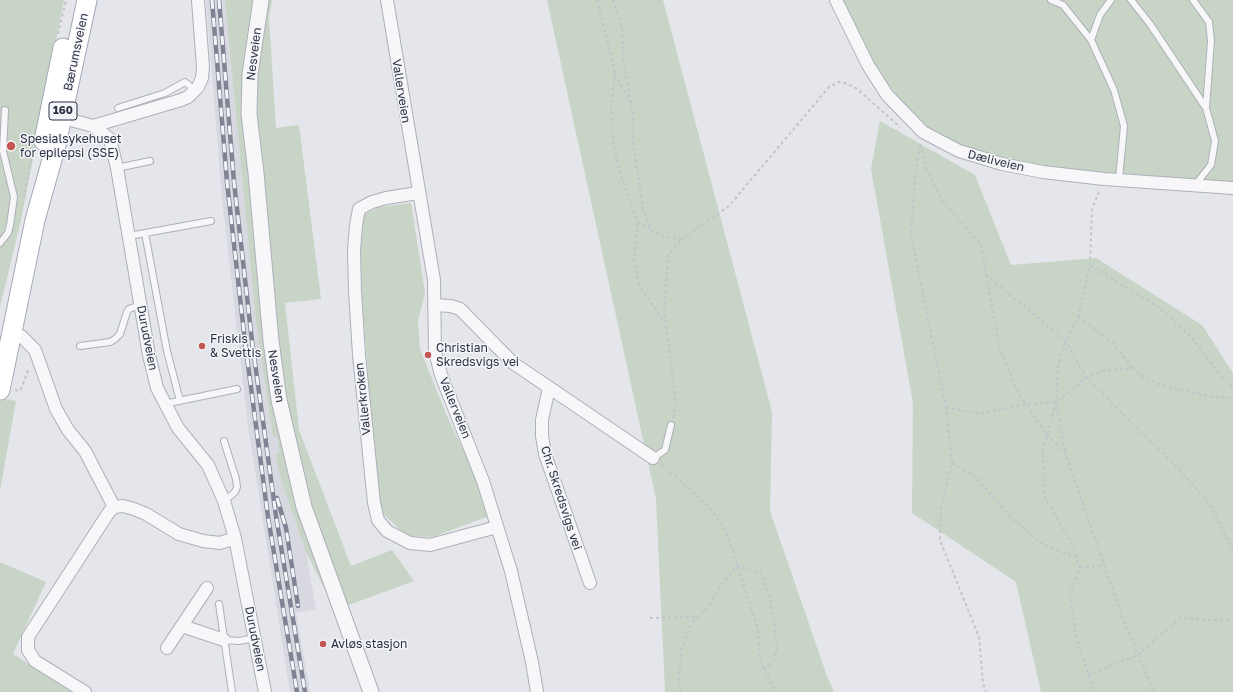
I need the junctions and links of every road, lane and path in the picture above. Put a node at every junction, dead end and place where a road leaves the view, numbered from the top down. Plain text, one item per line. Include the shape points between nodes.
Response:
1 (76, 0) edge
2 (87, 0) edge
3 (198, 0) edge
4 (261, 0) edge
5 (386, 0) edge
6 (597, 0) edge
7 (613, 0) edge
8 (836, 0) edge
9 (1051, 0) edge
10 (1111, 0) edge
11 (1131, 0) edge
12 (1193, 0) edge
13 (1063, 2) edge
14 (1091, 40) junction
15 (615, 73) junction
16 (195, 90) junction
17 (632, 106) junction
18 (118, 108) dead end
19 (1206, 108) junction
20 (5, 110) dead end
21 (55, 116) junction
22 (93, 126) junction
23 (903, 129) dead end
24 (915, 139) dead end
25 (920, 144) junction
26 (150, 161) dead end
27 (3, 163) edge
28 (117, 168) junction
29 (1104, 179) junction
30 (1119, 179) junction
31 (1195, 185) junction
32 (1233, 188) edge
33 (418, 193) junction
34 (211, 221) dead end
35 (638, 223) junction
36 (652, 231) junction
37 (145, 233) junction
38 (129, 236) junction
39 (682, 239) junction
40 (0, 243) edge
41 (1090, 265) junction
42 (986, 275) junction
43 (140, 305) junction
44 (434, 305) junction
45 (1078, 317) junction
46 (666, 324) junction
47 (21, 336) dead end
48 (1066, 341) junction
49 (80, 346) dead end
50 (37, 355) junction
51 (1133, 368) junction
52 (1086, 378) junction
53 (1233, 387) edge
54 (549, 388) junction
55 (7, 389) edge
56 (237, 389) dead end
57 (1233, 398) edge
58 (180, 400) junction
59 (1056, 402) junction
60 (164, 404) junction
61 (1026, 404) junction
62 (946, 407) junction
63 (671, 425) joint
64 (1047, 434) junction
65 (224, 441) dead end
66 (1065, 452) junction
67 (653, 458) junction
68 (952, 463) junction
69 (224, 501) junction
70 (114, 507) junction
71 (497, 527) junction
72 (235, 538) junction
73 (1233, 550) edge
74 (1077, 558) junction
75 (737, 566) junction
76 (1105, 566) junction
77 (1080, 567) junction
78 (590, 583) dead end
79 (206, 588) dead end
80 (219, 604) dead end
81 (699, 617) junction
82 (650, 618) dead end
83 (1233, 621) edge
84 (182, 626) junction
85 (255, 638) junction
86 (224, 640) junction
87 (167, 648) dead end
88 (1138, 656) junction
89 (764, 669) junction
90 (1088, 675) junction
91 (85, 692) edge
92 (232, 692) edge
93 (265, 692) edge
94 (371, 692) edge
95 (537, 692) edge
96 (681, 692) edge
97 (777, 692) edge
98 (986, 692) edge
99 (1094, 692) edge
100 (1154, 692) edge

1 - 21 main road, Bærumsveien / 160 via 66,38
2 - 21 main road, Bærumsveien / 160
3 - 16 street via 203,67 202,78
4 - 94 street, Nesveien via 250,74 249,114 279,400 304,507
5 - 33 street, Vallerveien
6 - 15 path
7 - 17 path via 622,29 624,65
8 - 29 street, Dæliveien via 868,66 887,95 923,132 959,151 1002,164
9 - 13 lane
10 - 14 lane via 1100,15
11 - 19 lane
12 - 19 lane via 1209,22 1211,41
13 - 14 lane
14 - 30 lane via 1114,90 1124,126
15 - 17 path
15 - 35 path via 612,106 613,140 619,170
16 - 18 lane via 185,82 165,93
16 - 22 street via 181,100
17 - 36 path via 632,135 643,208
19 - 31 lane via 1215,141 1211,165
20 - 27 lane
21 - 22 street, Durudveien
21 - 55 main road, Bærumsveien / 160 via 38,179 35,220
22 - 28 street, Durudveien via 110,139
23 - 39 path via 856,88 839,82 829,87 730,206
24 - 25 path
25 - 42 path via 925,164 940,198 981,245
25 - 62 path via 915,176 912,235
26 - 28 lane
27 - 40 lane via 14,197 8,232
28 - 38 street, Durudveien
29 - 30 street, Dæliveien
29 - 41 path via 1092,210
30 - 31 street, Dæliveien
31 - 32 street, Dæliveien
33 - 44 street, Vallerveien via 434,280
33 - 71 street, Vallerkroken via 372,202 359,209 356,225 355,299 359,355 374,503 378,520 387,531 410,544 430,545
34 - 37 lane
35 - 36 path
35 - 46 path via 634,259 639,285
36 - 39 path via 665,237
37 - 38 lane
37 - 58 lane via 167,352
38 - 43 street, Durudveien
39 - 46 path via 668,255 664,311
41 - 45 path
41 - 53 path via 1160,308 1192,338 1221,376
42 - 48 path
42 - 61 path via 1000,350 1018,392
43 - 49 lane via 129,308 126,312 120,334 115,339
43 - 60 street, Durudveien via 149,355 157,388
44 - 54 street via 460,309 513,363
44 - 71 street, Vallerveien via 435,352 441,375 471,450
45 - 48 path
45 - 51 path via 1113,343
46 - 63 path via 676,403
47 - 50 street
48 - 52 path
48 - 59 path via 1058,365
50 - 55 path via 21,389
50 - 70 street via 56,409 68,430 85,451
51 - 52 path via 1102,371
51 - 57 path via 1158,384 1212,397
52 - 59 path
52 - 73 path via 1176,466 1210,504
54 - 67 street
54 - 78 street, Chr. Skredsvigs vei via 542,420 545,454
56 - 58 lane
58 - 60 lane
59 - 61 path
59 - 64 path
59 - 66 path
60 - 69 street, Durudveien via 178,428 208,465
61 - 62 path via 979,414
61 - 64 path
62 - 68 path
63 - 67 lane via 665,450
64 - 66 path
64 - 74 path via 1043,450 1044,496 1070,540
65 - 69 lane via 237,487
66 - 76 path
67 - 75 path via 706,504 724,526
68 - 74 path via 975,476 1008,515 1041,543
68 - 98 path via 941,507 940,540 979,637
69 - 72 street, Durudveien
70 - 72 street via 134,509 179,534 203,541 220,543
70 - 91 street via 28,637 28,650 35,661
71 - 95 street, Vallerveien via 519,604
72 - 85 street, Durudveien
74 - 77 path
75 - 81 path
75 - 89 path via 758,630 760,660
75 - 89 path via 760,572 770,597 776,627 777,650 773,661
76 - 77 path
76 - 88 path
77 - 90 path via 1070,595 1077,640
79 - 84 street
80 - 86 lane
81 - 82 path
81 - 96 path via 692,624 682,650 679,680
83 - 88 path via 1180,618
84 - 86 street
84 - 87 street
85 - 86 lane via 239,642
85 - 93 street, Durudveien
86 - 92 lane
88 - 90 path
88 - 100 path
89 - 97 path
90 - 99 path

